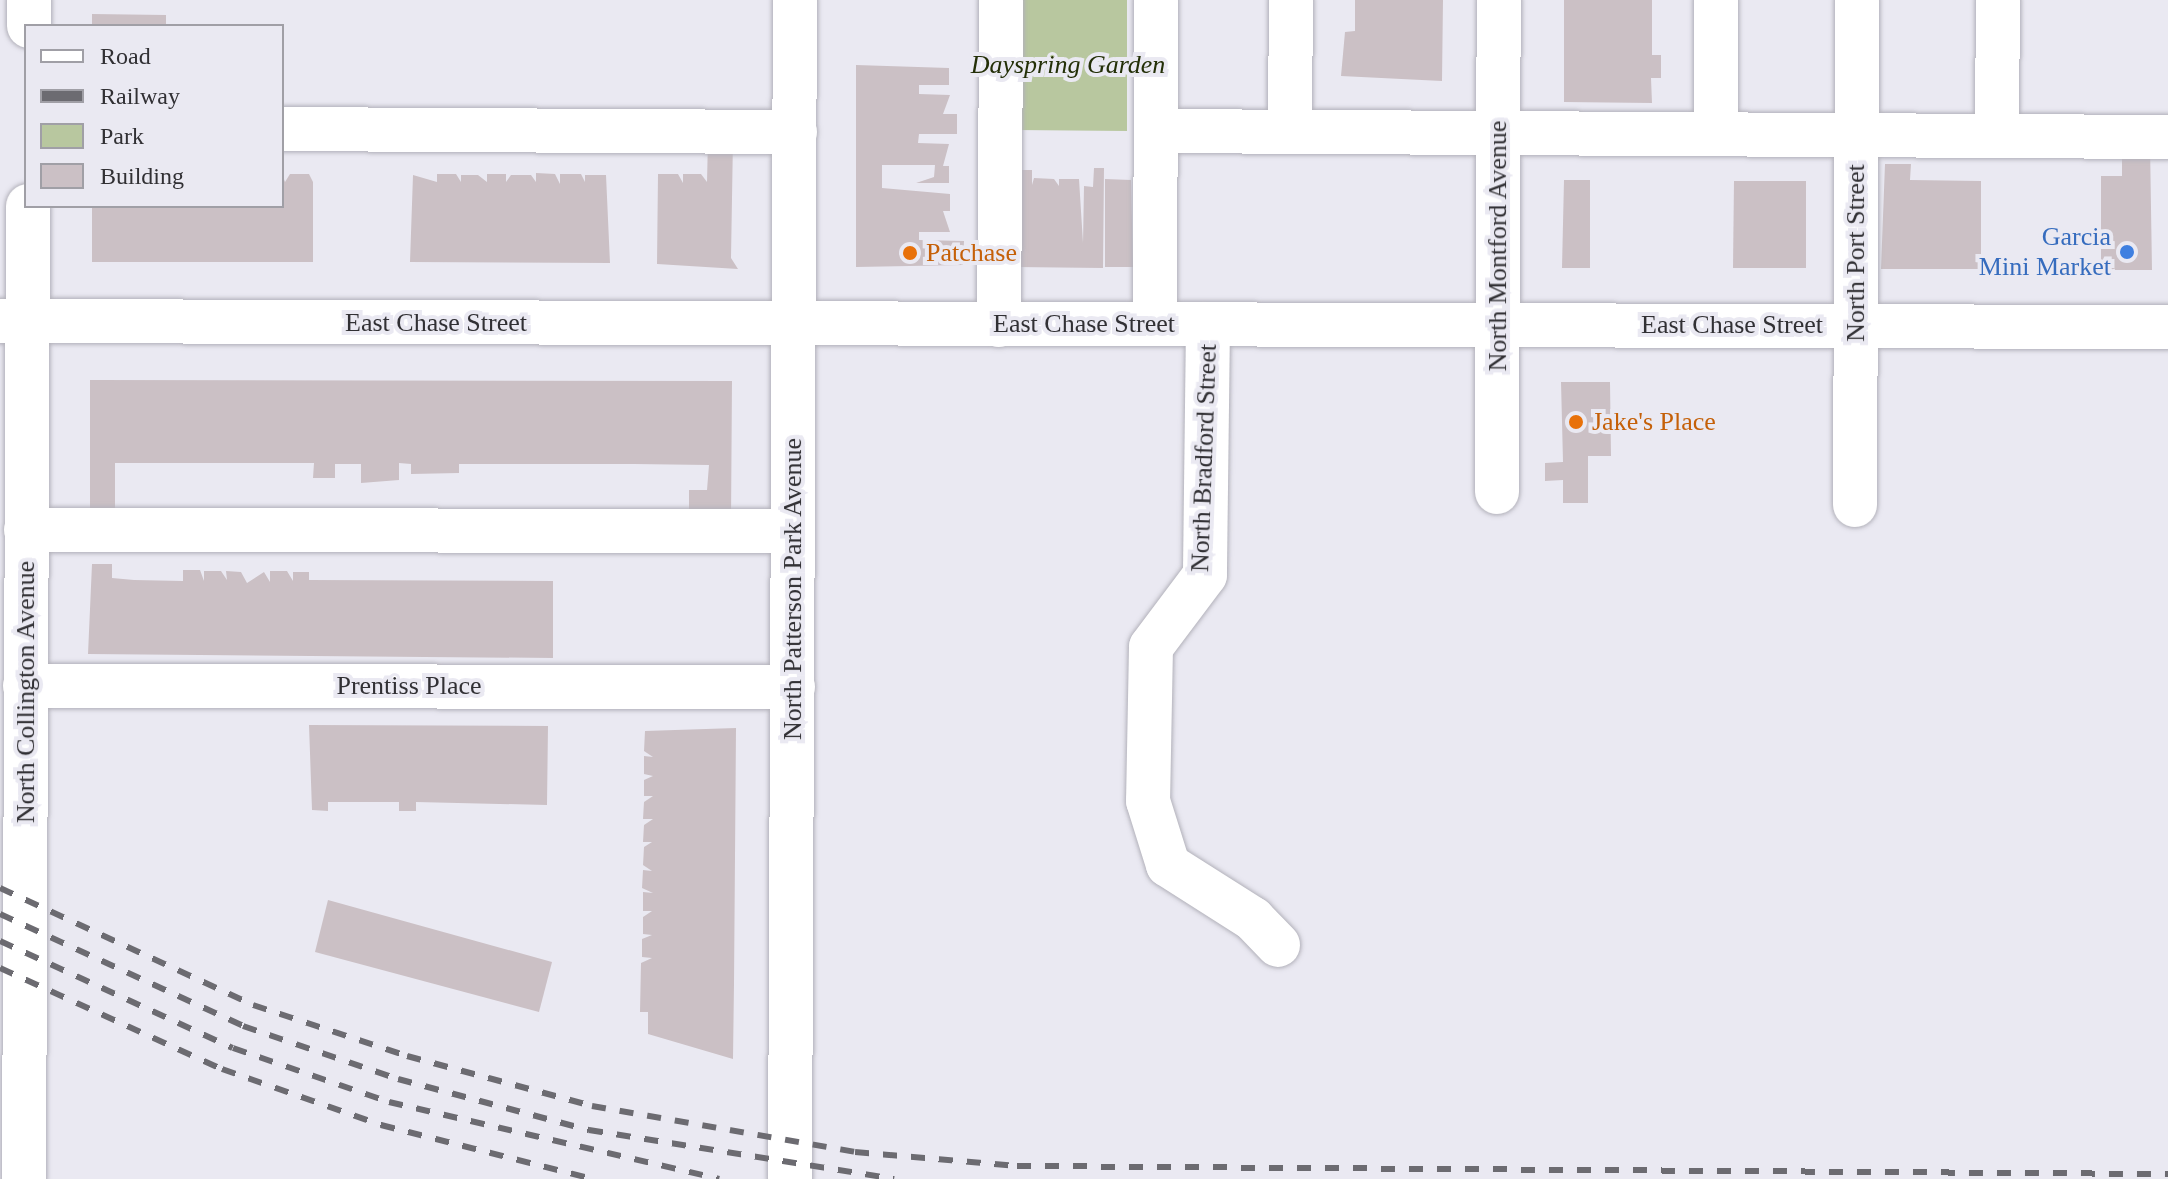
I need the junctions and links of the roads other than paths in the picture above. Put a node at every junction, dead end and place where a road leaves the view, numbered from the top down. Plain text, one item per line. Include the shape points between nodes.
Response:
1 (29, 0) edge
2 (795, 0) edge
3 (1001, 0) edge
4 (1156, 0) edge
5 (1291, 0) edge
6 (1499, 0) edge
7 (1716, 0) edge
8 (1857, 0) edge
9 (1998, 0) edge
10 (29, 24) edge
11 (284, 129) edge
12 (1290, 130) junction
13 (1156, 131) junction
14 (1716, 131) junction
15 (795, 132) junction
16 (1499, 132) junction
17 (1856, 132) junction
18 (1997, 133) junction
19 (2168, 137) edge
20 (28, 208) edge
21 (14, 321) edge
22 (1155, 324) junction
23 (1208, 324) junction
24 (1857, 324) junction
25 (794, 325) junction
26 (999, 325) junction
27 (1498, 327) junction
28 (2168, 327) edge
29 (1497, 492) dead end
30 (1855, 505) dead end
31 (26, 530) junction
32 (793, 531) junction
33 (25, 686) junction
34 (793, 687) junction
35 (1278, 945) dead end
36 (24, 1179) edge
37 (790, 1179) edge

1 - 10 street
2 - 15 street, North Patterson Park Avenue
3 - 26 street
4 - 13 street
5 - 12 street
6 - 16 street, North Montford Avenue
7 - 14 street
8 - 17 street, North Port Street
9 - 18 street
11 - 15 street
12 - 13 street
12 - 16 street
13 - 22 street
14 - 16 street
14 - 17 street
15 - 25 street, North Patterson Park Avenue
16 - 27 street, North Montford Avenue
17 - 18 street
17 - 24 street, North Port Street
18 - 19 street
20 - 21 street, North Collington Avenue
21 - 25 street, East Chase Street
21 - 31 street, North Collington Avenue
22 - 23 street, East Chase Street
22 - 26 street, East Chase Street
23 - 27 street, East Chase Street
23 - 35 street, North Bradford Street via 1205,575 1151,647 1148,801 1157,848 1168,865 1253,919
24 - 27 street, East Chase Street
24 - 28 street, East Chase Street
24 - 30 street, North Port Street
25 - 26 street, East Chase Street
25 - 32 street, North Patterson Park Avenue
27 - 29 street, North Montford Avenue
31 - 32 street
31 - 33 street, North Collington Avenue
32 - 34 street, North Patterson Park Avenue
33 - 34 street, Prentiss Place
33 - 36 street, North Collington Avenue
34 - 37 street, North Patterson Park Avenue

